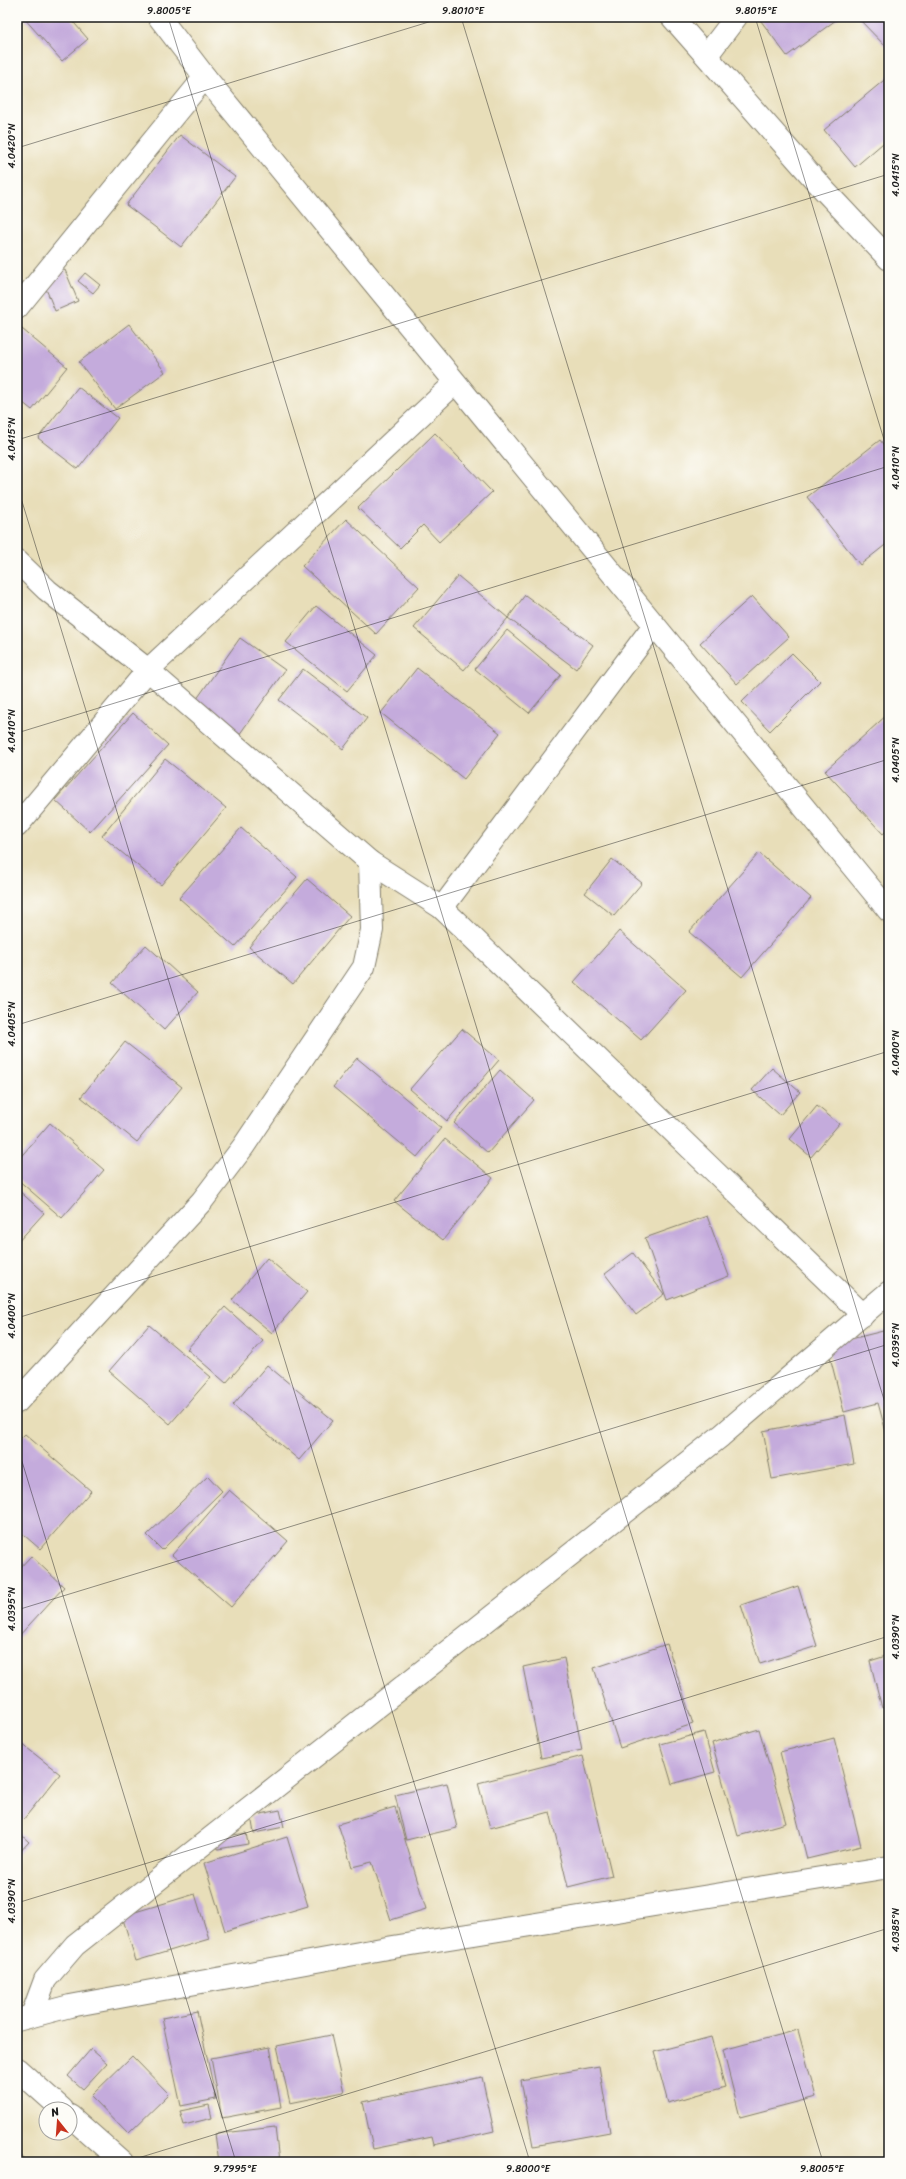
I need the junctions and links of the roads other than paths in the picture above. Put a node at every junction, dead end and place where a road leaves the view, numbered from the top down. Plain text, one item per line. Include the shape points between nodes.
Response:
1 (159, 17) edge
2 (672, 17) edge
3 (736, 17) edge
4 (707, 55) junction
5 (205, 77) junction
6 (889, 259) edge
7 (17, 308) edge
8 (455, 382) junction
9 (17, 562) edge
10 (654, 625) junction
11 (148, 670) junction
12 (17, 826) edge
13 (370, 862) junction
14 (442, 908) junction
15 (889, 911) edge
16 (889, 1292) edge
17 (863, 1315) junction
18 (17, 1402) edge
19 (889, 1867) edge
20 (25, 2018) edge
21 (17, 2069) edge
22 (53, 2101) edge
23 (78, 2123) edge
24 (122, 2162) edge

1 - 5 street
2 - 4 street
3 - 4 street
4 - 6 street via 824,190
5 - 7 street
5 - 8 street
8 - 10 street
8 - 11 street
9 - 11 street via 47,590
10 - 14 street
10 - 15 street
11 - 12 street
11 - 13 street
13 - 14 street
13 - 18 street via 372,930 364,967 243,1147 202,1201
14 - 17 street
16 - 17 street
17 - 20 street via 721,1436 75,1945 45,1980
19 - 20 street via 388,1948 70,2006
21 - 22 street
23 - 24 street

